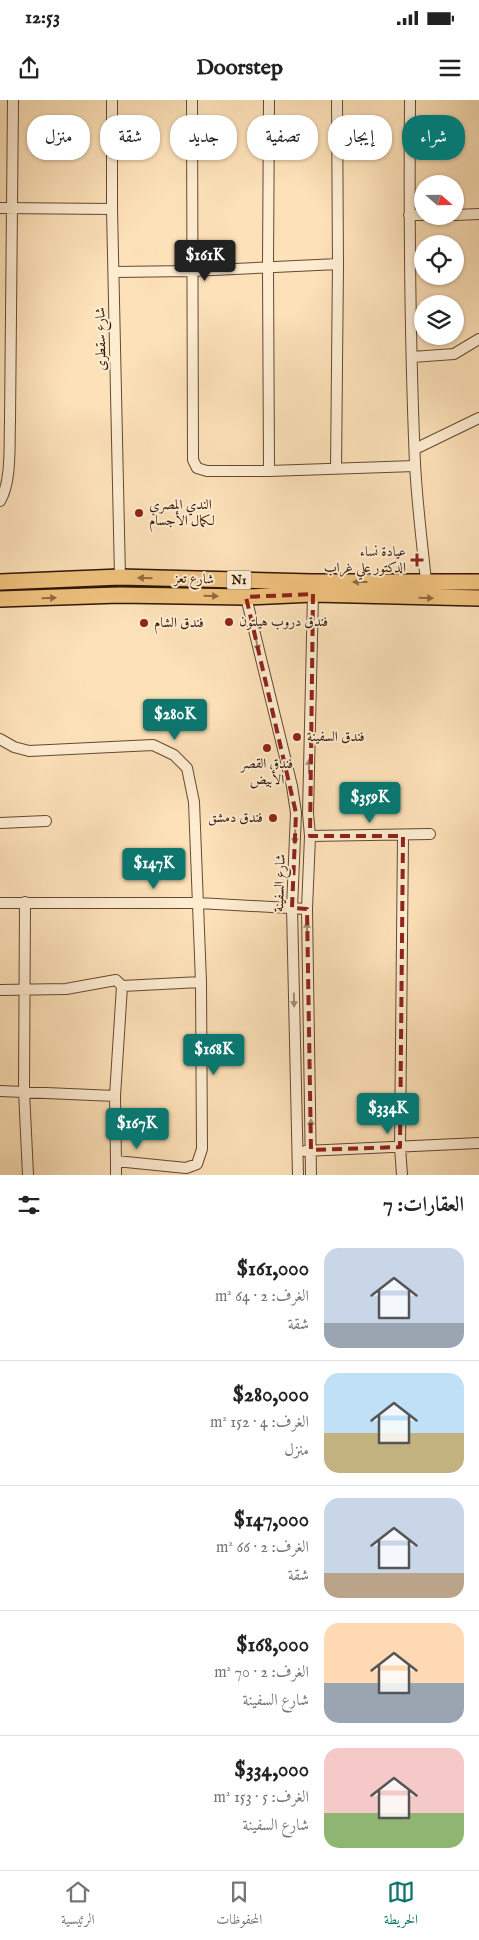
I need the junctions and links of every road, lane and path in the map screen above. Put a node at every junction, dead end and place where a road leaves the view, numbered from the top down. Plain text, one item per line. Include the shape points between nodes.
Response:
1 (13, 100) edge
2 (112, 100) edge
3 (192, 100) edge
4 (269, 100) edge
5 (337, 100) edge
6 (410, 100) edge
7 (5, 208) edge
8 (112, 209) junction
9 (464, 214) edge
10 (479, 214) edge
11 (409, 215) junction
12 (414, 215) edge
13 (338, 264) junction
14 (268, 268) junction
15 (192, 271) junction
16 (114, 272) junction
17 (0, 302) edge
18 (12, 303) junction
19 (479, 339) edge
20 (412, 357) junction
21 (479, 418) edge
22 (415, 449) junction
23 (415, 466) junction
24 (336, 468) junction
25 (270, 471) junction
26 (0, 500) edge
27 (120, 577) junction
28 (426, 581) junction
29 (0, 582) edge
30 (479, 582) edge
31 (313, 594) junction
32 (119, 595) junction
33 (246, 597) junction
34 (479, 598) edge
35 (0, 599) edge
36 (0, 740) edge
37 (296, 813) junction
38 (308, 813) junction
39 (46, 821) dead end
40 (0, 823) edge
41 (430, 834) dead end
42 (310, 836) junction
43 (403, 836) junction
44 (0, 902) edge
45 (24, 902) junction
46 (198, 903) junction
47 (292, 908) junction
48 (307, 909) junction
49 (201, 982) junction
50 (122, 986) junction
51 (25, 989) junction
52 (0, 990) edge
53 (0, 1091) edge
54 (24, 1091) junction
55 (115, 1096) junction
56 (479, 1143) edge
57 (400, 1147) junction
58 (311, 1150) junction
59 (298, 1151) junction
60 (116, 1161) junction
61 (28, 1175) edge
62 (116, 1175) edge
63 (298, 1175) edge
64 (311, 1175) edge
65 (402, 1175) edge

1 - 7 street
2 - 8 street, شارع سقطرى
3 - 15 street
4 - 14 street
5 - 13 street
6 - 11 street
7 - 8 street
7 - 18 street
8 - 16 street, شارع سقطرى
9 - 10 street
11 - 12 street
11 - 20 street
13 - 14 street
13 - 24 street
14 - 15 street
14 - 25 street
15 - 16 street
15 - 25 street via 193,460 197,468 207,471
16 - 27 street, شارع سقطرى
17 - 18 street
18 - 26 street via 8,474
19 - 20 street via 454,354
20 - 22 street
21 - 22 street
22 - 23 street
23 - 24 street
23 - 28 street
24 - 25 street
28 -> 27 highway, شارع تعز / N1
27 - 29 highway, شارع تعز / N1
27 - 32 highway
28 - 30 highway, شارع تعز / N1
31 - 33 highway, شارع تعز / N1
31 -> 34 highway, شارع تعز / N1
38 -> 31 street, شارع السفينة
32 -> 33 highway, شارع تعز / N1
35 -> 32 highway, شارع تعز / N1
33 -> 37 street, شارع السفينة
36 - 46 street via 29,751 153,745 174,755 188,768 191,783
37 - 38 street
37 -> 47 street, شارع السفينة
38 - 42 street, شارع السفينة
39 - 40 street
41 - 43 street
42 - 43 street
42 - 48 street, شارع السفينة
43 - 57 street
44 - 45 street
45 - 46 street
45 - 51 street
46 - 47 street
46 - 49 street
47 - 48 street
47 -> 59 street, شارع السفينة
58 -> 48 street, شارع السفينة
49 - 50 street
49 - 60 street via 202,1149 197,1164 186,1168
50 - 51 street via 116,980 66,989
50 - 55 street
51 - 52 street
51 - 54 street
53 - 54 street
54 - 55 street
54 - 61 street
55 - 60 street
56 - 57 street
57 - 58 street
57 - 65 street
58 - 59 street
58 - 64 street, شارع السفينة
59 - 63 street, شارع السفينة
60 - 62 street

